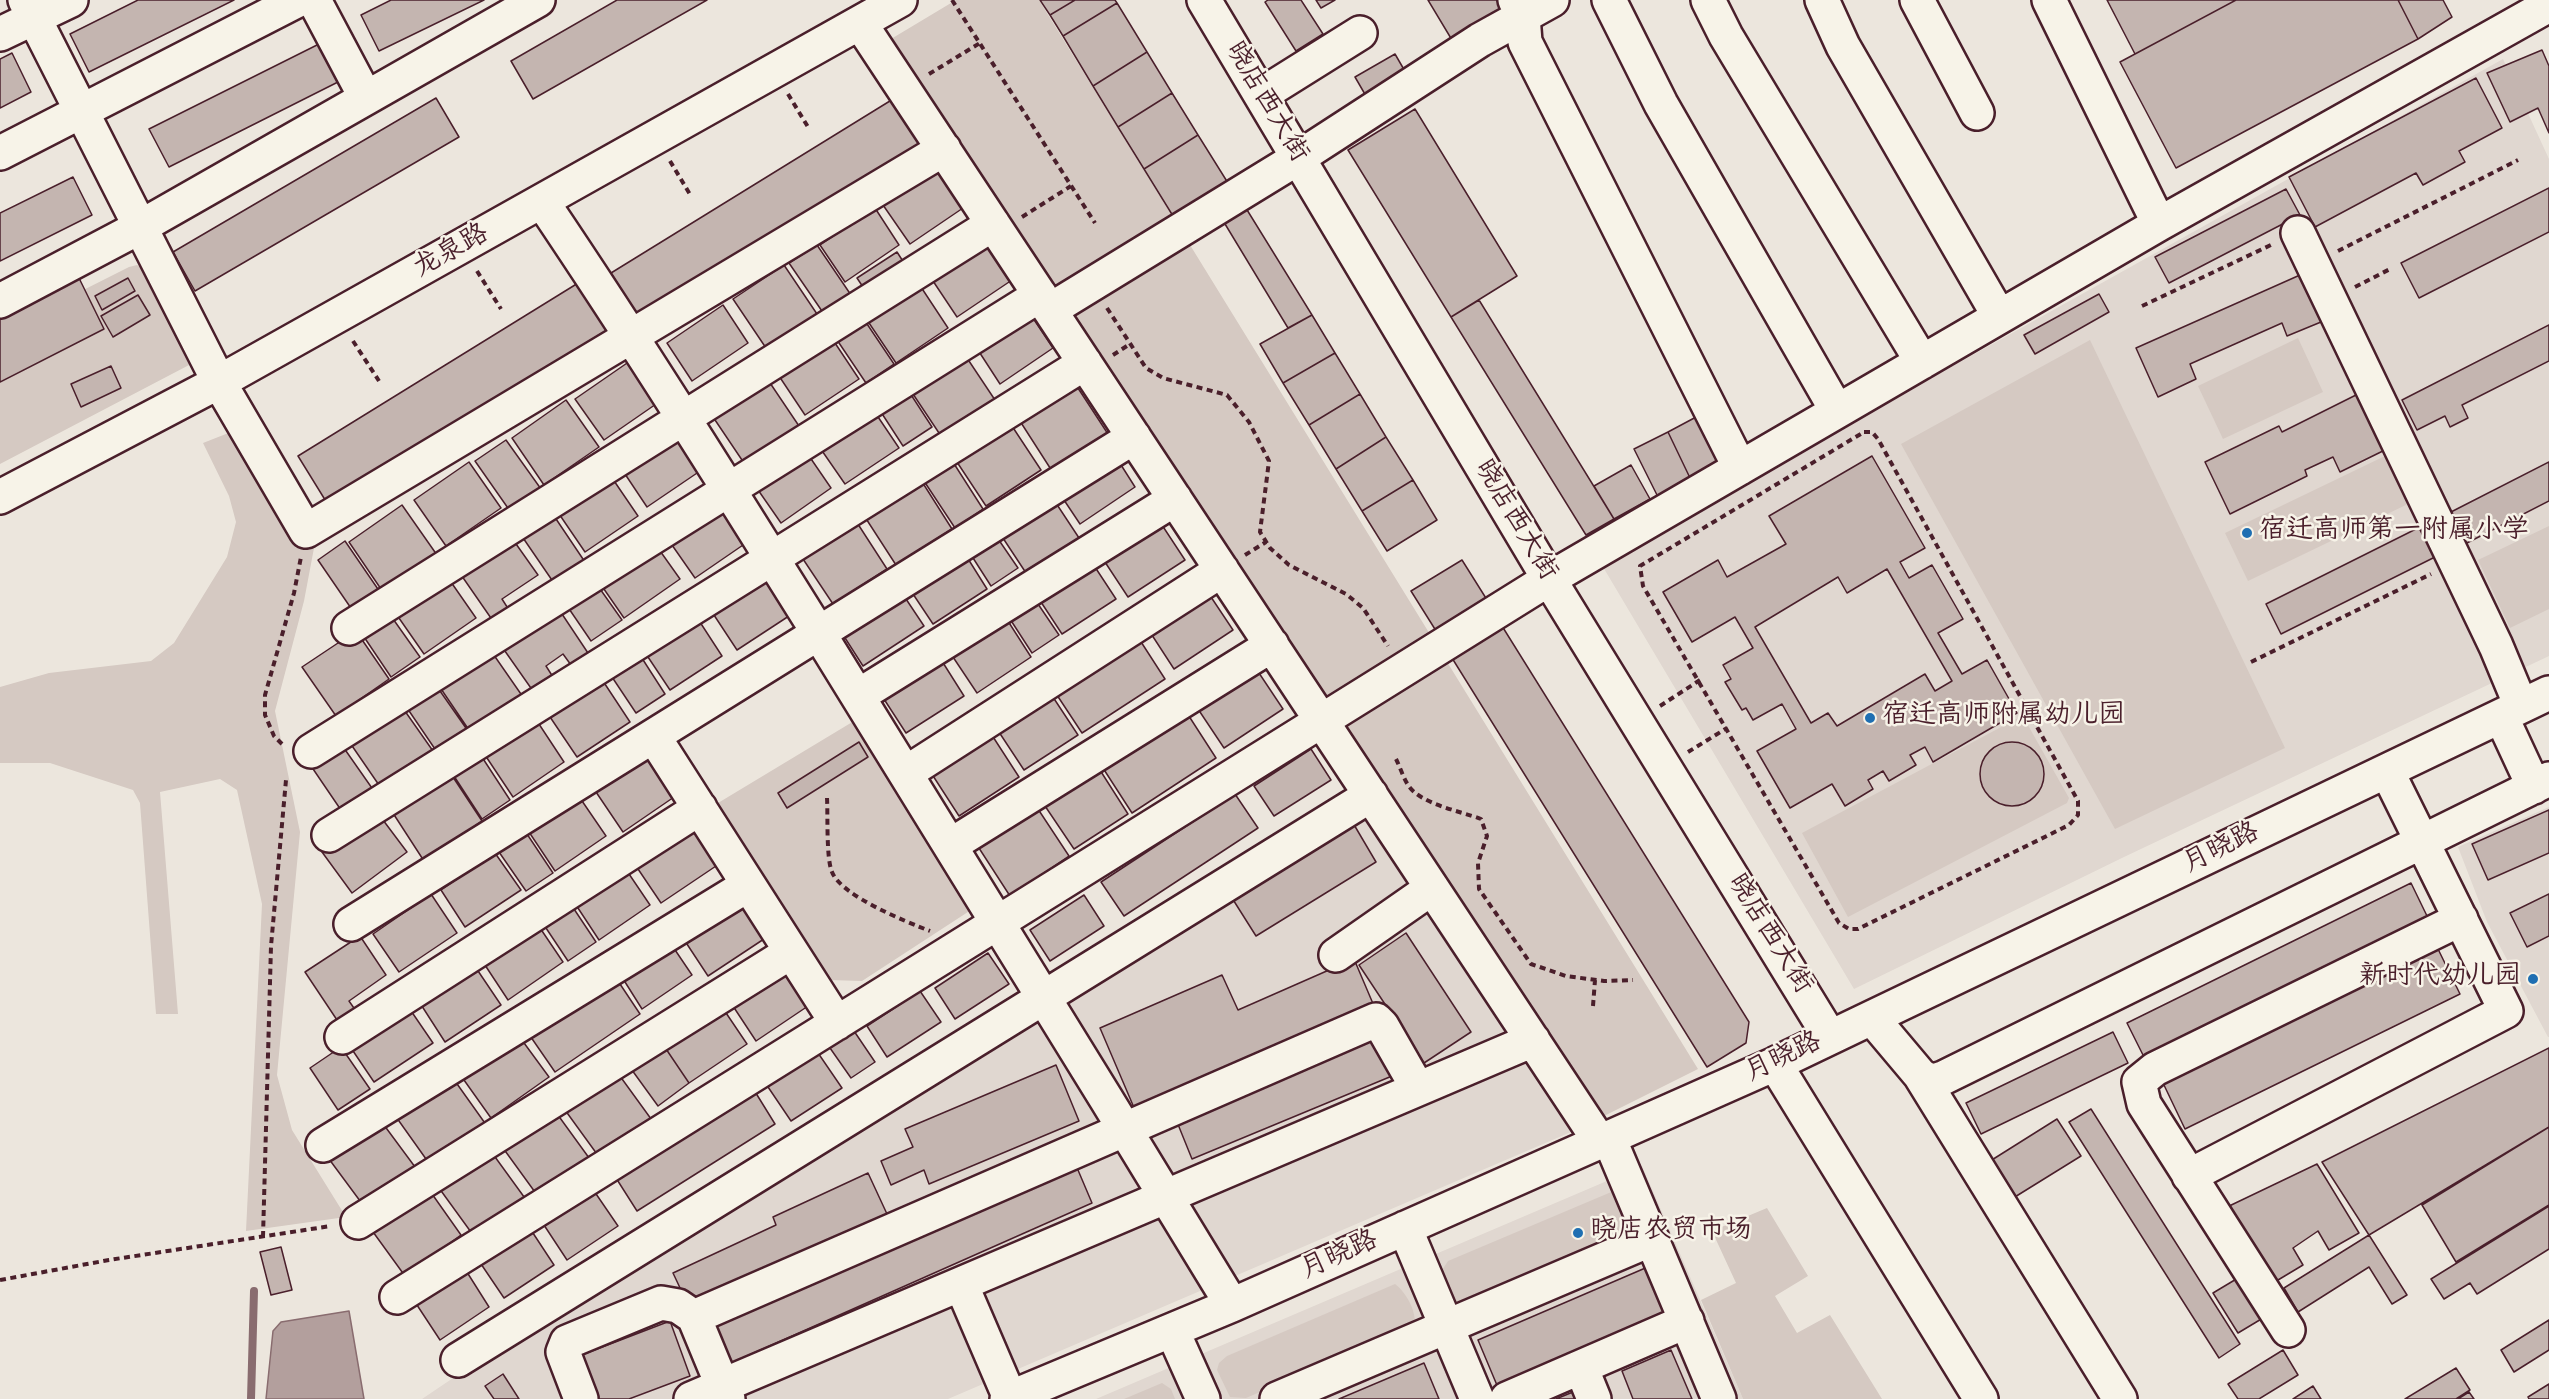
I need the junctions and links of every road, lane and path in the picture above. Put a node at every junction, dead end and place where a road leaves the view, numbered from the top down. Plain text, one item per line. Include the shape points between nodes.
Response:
1 (71, 0) edge
2 (298, 0) edge
3 (314, 0) edge
4 (538, 0) edge
5 (900, 0) edge
6 (952, 0) edge
7 (1204, 0) edge
8 (1552, 0) edge
9 (1609, 0) edge
10 (1708, 0) edge
11 (1822, 0) edge
12 (1917, 0) edge
13 (2049, 0) edge
14 (2549, 5) edge
15 (1519, 8) edge
16 (29, 9) edge
17 (860, 23) junction
18 (1360, 33) dead end
19 (0, 34) edge
20 (980, 43) junction
21 (774, 71) junction
22 (904, 90) junction
23 (1261, 95) junction
24 (366, 98) junction
25 (82, 110) junction
26 (1977, 113) dead end
27 (808, 127) dead end
28 (656, 139) junction
29 (944, 149) junction
30 (0, 153) edge
31 (1298, 158) junction
32 (2518, 160) dead end
33 (1071, 186) junction
34 (691, 196) dead end
35 (543, 203) junction
36 (1095, 223) dead end
37 (2159, 224) junction
38 (140, 227) junction
39 (996, 228) junction
40 (2298, 233) joint
41 (463, 247) junction
42 (2313, 263) junction
43 (2392, 268) dead end
44 (1093, 284) junction
45 (2330, 300) junction
46 (0, 301) edge
47 (1045, 303) junction
48 (2142, 306) dead end
49 (501, 309) dead end
50 (1999, 316) junction
51 (338, 317) junction
52 (632, 334) junction
53 (1922, 362) junction
54 (1085, 363) junction
55 (379, 381) dead end
56 (219, 382) junction
57 (1837, 411) junction
58 (684, 418) junction
59 (1134, 437) junction
60 (1740, 468) junction
61 (729, 489) junction
62 (0, 497) edge
63 (1174, 499) junction
64 (306, 531) junction
65 (772, 559) junction
66 (2456, 562) junction
67 (1222, 570) junction
68 (1549, 579) junction
69 (349, 628) dead end
70 (819, 634) junction
71 (1272, 645) junction
72 (2251, 662) dead end
73 (1404, 670) junction
74 (1700, 680) junction
75 (858, 696) junction
76 (2524, 705) edge
77 (1321, 720) junction
78 (1637, 721) junction
79 (1727, 728) junction
80 (654, 737) junction
81 (310, 752) joint
82 (1396, 759) dead end
83 (1664, 767) junction
84 (2387, 771) junction
85 (906, 773) junction
86 (286, 780) dead end
87 (2542, 783) edge
88 (1371, 795) junction
89 (827, 798) dead end
90 (700, 808) junction
91 (329, 835) dead end
92 (2422, 842) junction
93 (951, 845) junction
94 (748, 885) junction
95 (1423, 895) junction
96 (2461, 919) junction
97 (998, 922) junction
98 (351, 924) dead end
99 (969, 940) junction
100 (791, 952) junction
101 (1336, 955) dead end
102 (1595, 980) junction
103 (1633, 980) dead end
104 (1046, 998) junction
105 (1593, 1006) dead end
106 (1872, 1018) junction
107 (837, 1023) junction
108 (342, 1037) dead end
109 (1830, 1037) junction
110 (1523, 1044) junction
111 (1774, 1064) junction
112 (1920, 1075) junction
113 (1418, 1089) junction
114 (1125, 1129) junction
115 (1604, 1140) junction
116 (322, 1145) dead end
117 (2188, 1176) junction
118 (1166, 1196) junction
119 (358, 1222) joint
120 (1405, 1228) junction
121 (263, 1237) junction
122 (1652, 1239) junction
123 (0, 1280) edge
124 (961, 1284) junction
125 (397, 1297) dead end
126 (1232, 1305) junction
127 (694, 1317) junction
128 (1687, 1321) junction
129 (1446, 1327) junction
130 (1172, 1330) junction
131 (2288, 1330) dead end
132 (458, 1360) dead end
133 (1581, 1367) junction
134 (725, 1392) edge
135 (1008, 1398) edge
136 (581, 1399) edge
137 (691, 1399) edge
138 (1203, 1399) edge
139 (1277, 1399) edge
140 (1477, 1399) edge
141 (1507, 1399) edge
142 (1594, 1399) edge
143 (1719, 1399) edge
144 (1981, 1399) edge
145 (2120, 1399) edge

1 - 16 street
2 - 25 street
3 - 24 street
4 - 24 street
5 - 17 street, 龙泉路
6 - 20 path
7 - 23 street, 晓店西大街
8 - 15 street
9 - 57 street via 1661,104
10 - 53 street
11 - 50 street via 1843,46
12 - 26 street
13 - 37 street
14 - 37 street
15 - 31 street via 1480,40
15 - 60 street via 1525,42
16 - 19 street
16 - 25 street
17 - 21 street, 龙泉路
17 - 22 street
18 - 23 street
20 - 22 path
20 - 33 path
21 - 27 path
21 - 28 street, 龙泉路
22 - 29 street
23 - 31 street, 晓店西大街
24 - 38 street
25 - 30 street
25 - 38 street
28 - 34 path
28 - 35 street, 龙泉路
29 - 39 street
29 - 52 street
31 - 44 street
31 - 68 street, 晓店西大街
32 - 42 path
33 - 36 path
33 - 39 path
35 - 41 street, 龙泉路
35 - 52 street
37 - 50 street
38 - 46 street
38 - 56 street
39 - 47 street
39 - 58 street
40 - 42 street
40 - 48 path
41 - 49 path
41 - 51 street, 龙泉路
42 - 45 street
43 - 45 path
44 - 47 street
44 - 73 path via 1146,368 1163,378 1227,395 1249,422 1269,461 1260,532 1270,548 1289,565 1346,594 1363,608
45 - 66 street
47 - 54 street
47 - 61 street
50 - 53 street
51 - 55 path
51 - 56 street, 龙泉路
52 - 58 street
52 - 64 street
53 - 57 street
54 - 59 street
54 - 65 street
56 - 62 street, 龙泉路
56 - 64 street
57 - 60 street
58 - 61 street
58 - 69 street
59 - 63 street
59 - 70 street
60 - 68 street
61 - 65 street
61 - 81 street
63 - 67 street
63 - 75 street
64 - 81 path via 294,593 265,695 265,715 273,736 289,749
65 - 70 street
65 - 91 street
66 - 72 path
66 - 76 street
67 - 71 street
67 - 85 street
68 - 73 street
68 - 78 street, 晓店西大街
70 - 75 street
70 - 80 street
71 - 77 street
71 - 93 street
73 - 77 street
74 - 78 path
74 - 79 path
74 - 79 path via 1643,586 1640,566 1864,432 1872,432 2078,801 2078,815 2068,825 1858,929 1849,929 1839,923
75 - 85 street
76 - 84 street, 月晓路
76 - 87 street
77 - 88 street
77 - 97 street
78 - 83 street, 晓店西大街
79 - 83 path
80 - 90 street
80 - 98 street
82 - 102 path via 1409,787 1425,802 1481,819 1487,836 1479,862 1479,889 1531,964 1566,976
83 - 109 street, 晓店西大街
84 - 92 street
84 - 106 street, 月晓路
85 - 93 street
86 - 121 path via 271,946
87 - 92 street
88 - 95 street
88 - 104 street
89 - 99 path via 830,866 837,880 856,896 922,928 950,939
90 - 94 street
90 - 108 street
92 - 96 street
92 - 112 street via 1954,1074 1931,1082
93 - 97 street
94 - 100 street
94 - 116 street
95 - 101 street
95 - 110 street
96 - 117 street via 2506,1011
96 - 117 street via 2155,1069 2139,1082 2144,1104
97 - 99 street
97 - 104 street
99 - 107 street
100 - 107 street
100 - 119 street
102 - 103 path
102 - 105 path
104 - 114 street
104 - 132 street
106 - 109 street, 月晓路
106 - 112 street
107 - 125 street
109 - 111 street, 月晓路
110 - 113 street
110 - 115 street
111 - 115 street, 月晓路
111 - 144 street
112 - 145 street
113 - 114 street via 1376,1020
113 - 118 street
114 - 118 street
114 - 127 street
115 - 120 street, 月晓路
115 - 122 street
117 - 131 street
118 - 124 street
118 - 126 street
119 - 121 path
120 - 126 street, 月晓路
120 - 129 street
121 - 123 path
122 - 128 street
122 - 129 street
124 - 134 street
124 - 135 street
126 - 130 street, 月晓路
127 - 134 street
127 - 136 street via 678,1306 661,1303 567,1342 563,1352
128 - 133 street
128 - 143 street
129 - 139 street
129 - 140 street
130 - 135 street, 月晓路
130 - 138 street
133 - 141 street
133 - 142 street
134 - 137 street

